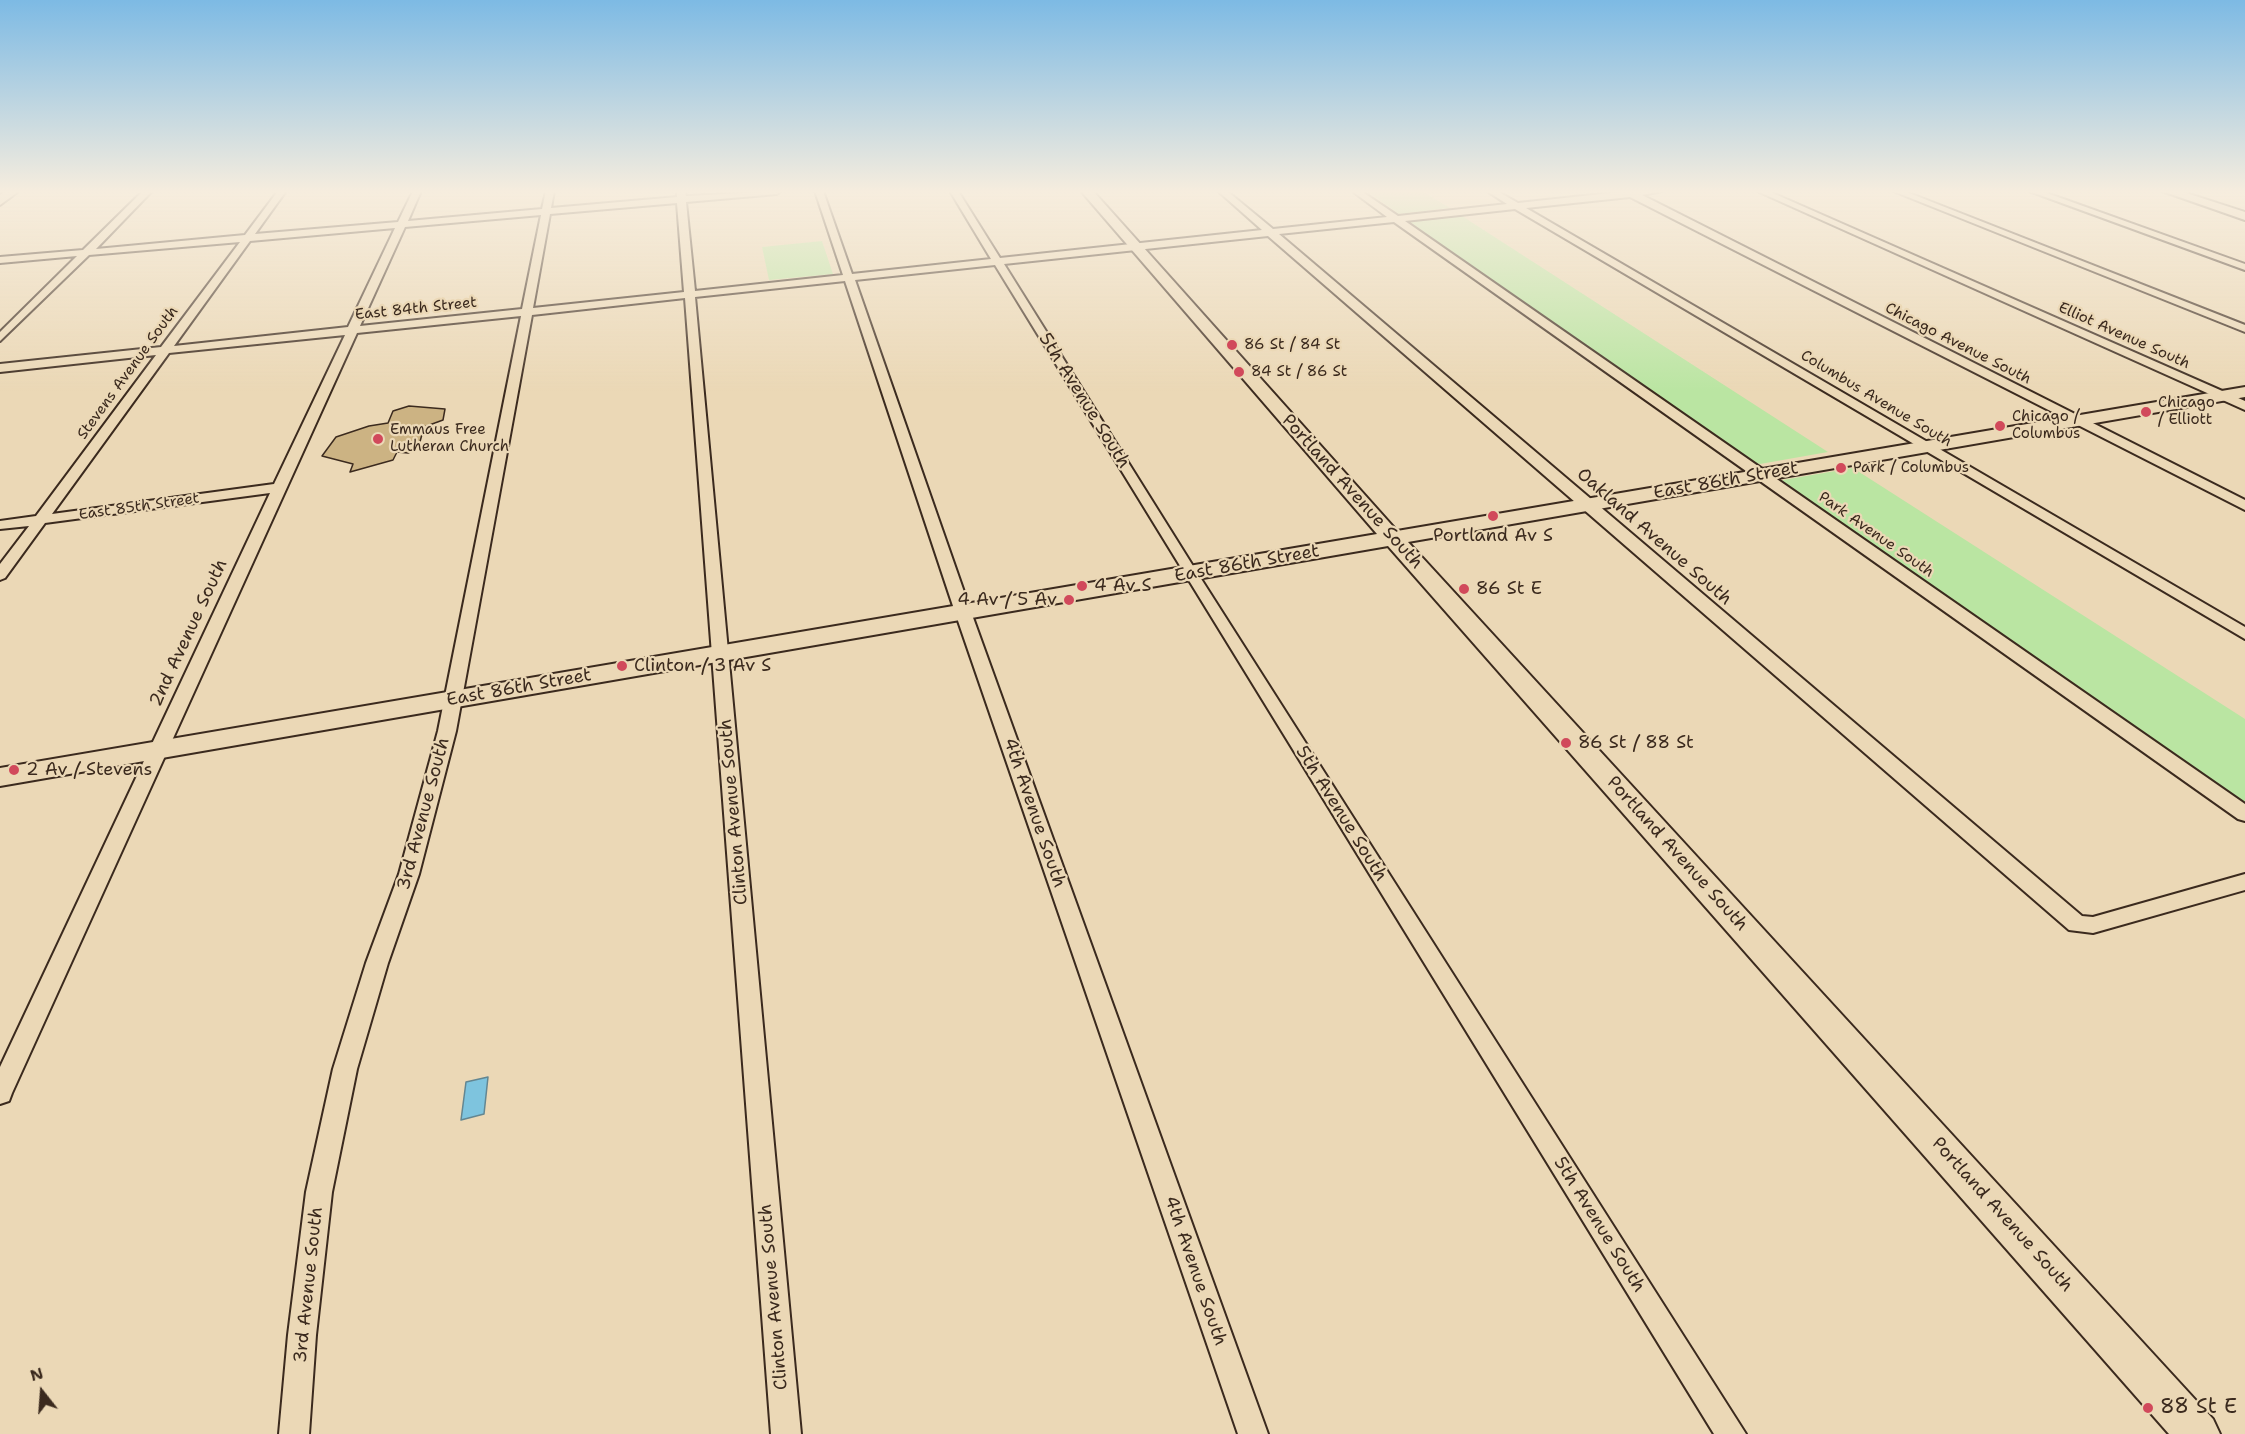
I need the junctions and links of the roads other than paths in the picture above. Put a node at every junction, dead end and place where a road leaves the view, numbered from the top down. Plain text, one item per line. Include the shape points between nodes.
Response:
1 (26, 258) edge
2 (81, 258) edge
3 (233, 258) edge
4 (385, 258) edge
5 (537, 258) edge
6 (686, 258) edge
7 (842, 258) edge
8 (996, 258) edge
9 (1028, 258) edge
10 (1146, 258) edge
11 (1300, 258) edge
12 (1451, 258) edge
13 (1605, 258) edge
14 (1758, 258) edge
15 (1911, 258) edge
16 (2066, 258) edge
17 (2220, 258) edge
18 (0, 260) edge
19 (998, 261) junction
20 (2245, 267) edge
21 (849, 278) junction
22 (689, 295) junction
23 (527, 312) junction
24 (2245, 329) edge
25 (351, 331) junction
26 (0, 338) edge
27 (165, 351) junction
28 (0, 368) edge
29 (2245, 392) edge
30 (2222, 396) junction
31 (2245, 406) edge
32 (2076, 421) junction
33 (1924, 447) junction
34 (1761, 475) junction
35 (278, 488) junction
36 (1586, 505) junction
37 (2245, 506) edge
38 (41, 520) junction
39 (0, 525) edge
40 (1393, 539) junction
41 (1190, 574) junction
42 (0, 575) edge
43 (963, 612) junction
44 (2245, 634) edge
45 (721, 654) junction
46 (452, 700) junction
47 (156, 751) junction
48 (0, 777) edge
49 (2237, 808) edge
50 (2245, 882) edge
51 (0, 1093) edge
52 (294, 1434) edge
53 (786, 1434) edge
54 (1253, 1434) edge
55 (1731, 1434) edge
56 (2198, 1434) edge

1 - 18 street
2 - 26 street
3 - 27 street, Stevens Avenue South
4 - 25 street, 2nd Avenue South
5 - 23 street, 3rd Avenue South
6 - 22 street, Clinton Avenue South
7 - 21 street, 4th Avenue South
8 - 19 street, 5th Avenue South
9 - 19 street, East 84th Street
10 - 40 street, Portland Avenue South
11 - 36 street, Oakland Avenue South
12 - 34 street, Park Avenue South
13 - 33 street, Columbus Avenue South
14 - 32 street, Chicago Avenue South
15 - 30 street, Elliot Avenue South
16 - 24 street
17 - 20 street
19 - 21 street, East 84th Street
19 - 41 street, 5th Avenue South
21 - 22 street, East 84th Street
21 - 43 street, 4th Avenue South
22 - 23 street, East 84th Street
22 - 45 street, Clinton Avenue South
23 - 25 street, East 84th Street
23 - 46 street, 3rd Avenue South
25 - 27 street, East 84th Street
25 - 35 street, 2nd Avenue South
27 - 28 street, East 84th Street
27 - 38 street, Stevens Avenue South
29 - 30 street, East 86th Street
30 - 31 street, Elliot Avenue South
30 - 32 street, East 86th Street
32 - 33 street, East 86th Street
32 - 37 street, Chicago Avenue South
33 - 34 street, East 86th Street
33 - 44 street, Columbus Avenue South
34 - 36 street, East 86th Street
34 - 49 street, Park Avenue South
35 - 38 street, East 85th Street
35 - 47 street, 2nd Avenue South
36 - 40 street, East 86th Street
36 - 50 street, Oakland Avenue South via 2077,924 2093,924
38 - 39 street, East 85th Street
38 - 42 street, Stevens Avenue South
40 - 41 street, East 86th Street
40 - 56 street, Portland Avenue South
41 - 43 street, East 86th Street
41 - 55 street, 5th Avenue South
43 - 45 street, East 86th Street
43 - 54 street, 4th Avenue South
45 - 46 street, East 86th Street
45 - 53 street, Clinton Avenue South
46 - 47 street, East 86th Street
46 - 52 street, 3rd Avenue South via 431,798 345,1069 319,1192
47 - 48 street, East 86th Street
47 - 51 street, 2nd Avenue South

